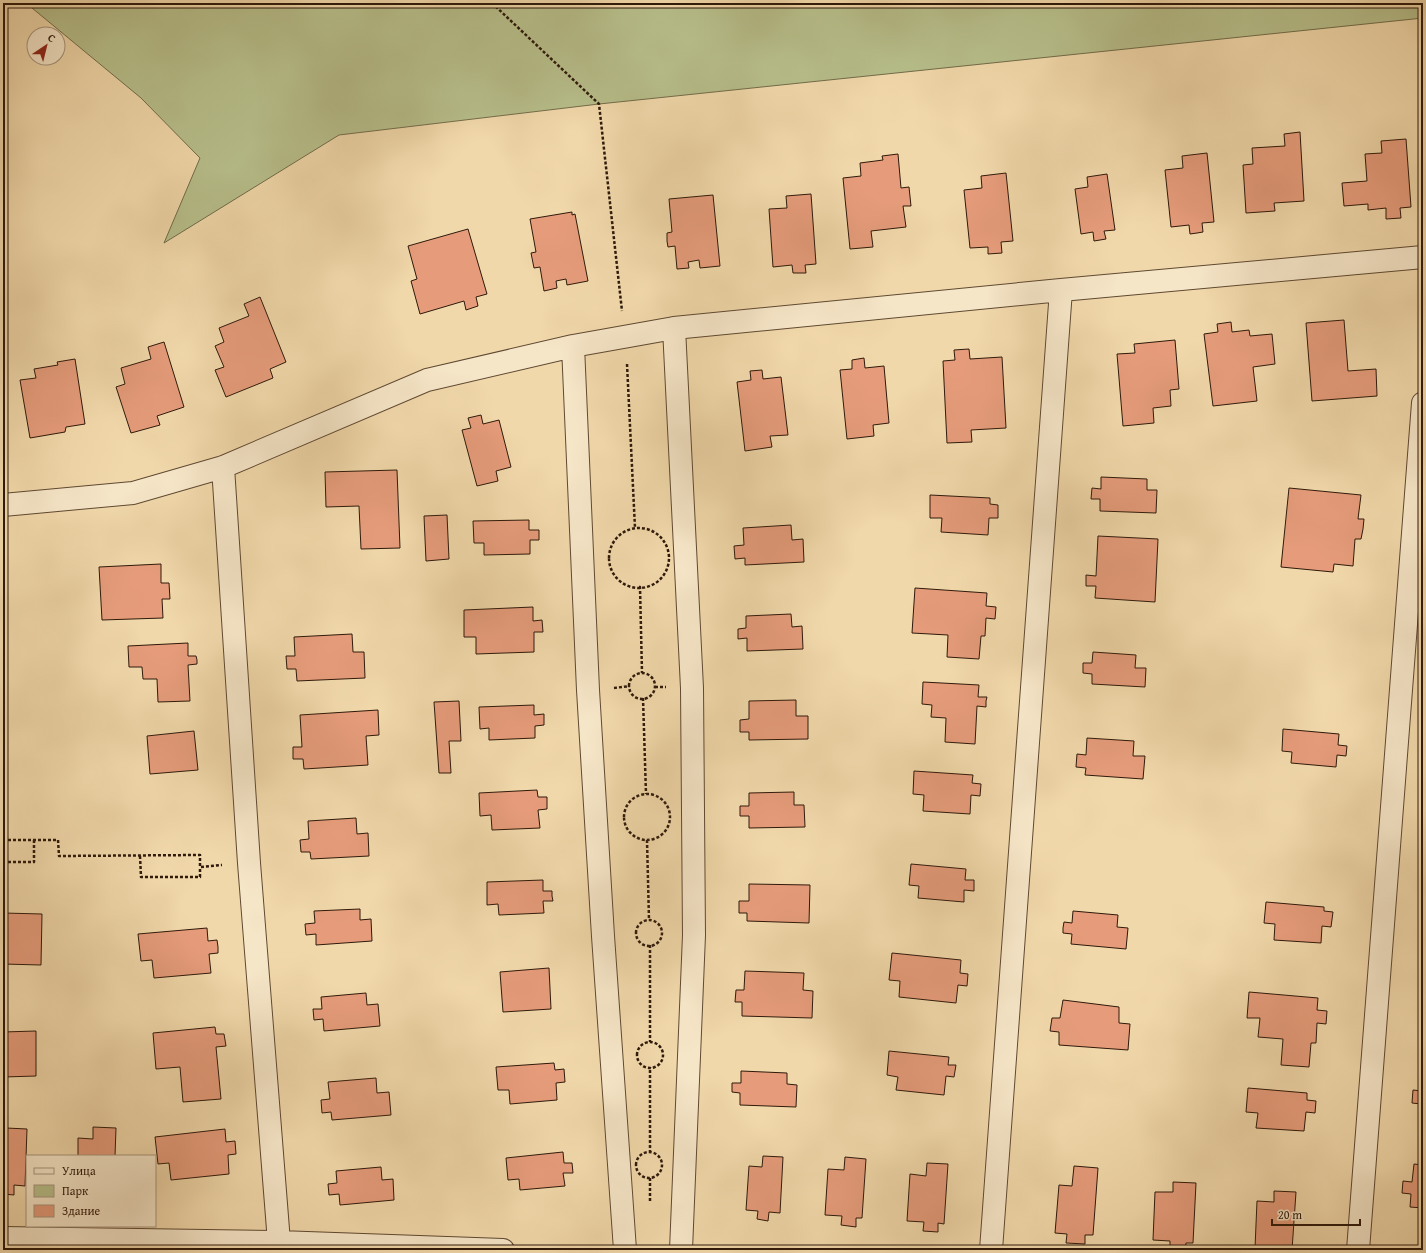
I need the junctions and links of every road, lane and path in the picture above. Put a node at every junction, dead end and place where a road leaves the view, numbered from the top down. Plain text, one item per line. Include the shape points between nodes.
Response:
1 (492, 3) edge
2 (1423, 257) edge
3 (1061, 290) junction
4 (674, 328) junction
5 (625, 337) junction
6 (573, 346) junction
7 (1423, 403) edge
8 (224, 466) junction
9 (3, 505) edge
10 (636, 528) junction
11 (640, 587) junction
12 (642, 673) junction
13 (643, 698) junction
14 (646, 794) junction
15 (3, 840) edge
16 (34, 840) junction
17 (647, 840) junction
18 (140, 856) junction
19 (3, 862) edge
20 (249, 862) junction
21 (200, 867) junction
22 (649, 920) junction
23 (650, 945) junction
24 (650, 1042) junction
25 (650, 1067) junction
26 (650, 1153) junction
27 (3, 1238) edge
28 (279, 1242) junction
29 (503, 1250) edge
30 (626, 1250) edge
31 (681, 1250) edge
32 (991, 1250) edge
33 (1358, 1250) edge

1 - 5 path via 599,104
2 - 3 lane
3 - 4 lane
3 - 32 lane
4 - 5 lane
4 - 31 lane via 692,688 694,935
5 - 6 lane
5 - 10 path
6 - 8 lane via 427,380
6 - 30 lane via 588,698 602,936
7 - 33 lane
8 - 9 lane via 133,493
8 - 20 lane
10 - 11 path via 628,530 614,540 609,556 613,572 618,579 632,587
10 - 11 path via 644,528 659,536 668,551 667,568 662,576 649,586
11 - 12 path
12 - 13 path via 649,674 655,684 653,692
12 - 13 path via 636,674 630,684 635,696
13 - 14 path
14 - 17 path via 633,798 624,810 623,817 628,831 640,839
14 - 17 path via 660,798 670,816 666,830 661,835
15 - 16 path
16 - 18 path via 58,840 59,856
16 - 19 path via 34,862
17 - 22 path
18 - 21 path via 200,855
18 - 21 path via 141,878 200,877
20 - 21 path
20 - 28 lane
22 - 23 path via 658,924 661,932 660,940
22 - 23 path via 640,924 636,936 641,943
23 - 24 path
24 - 25 path via 644,1043 638,1054 642,1065
24 - 25 path via 660,1046 663,1054 658,1065
25 - 26 path
26 - 26 path via 640,1157 637,1164 642,1176 650,1178 658,1175 662,1168 659,1157
27 - 28 lane
28 - 29 lane

